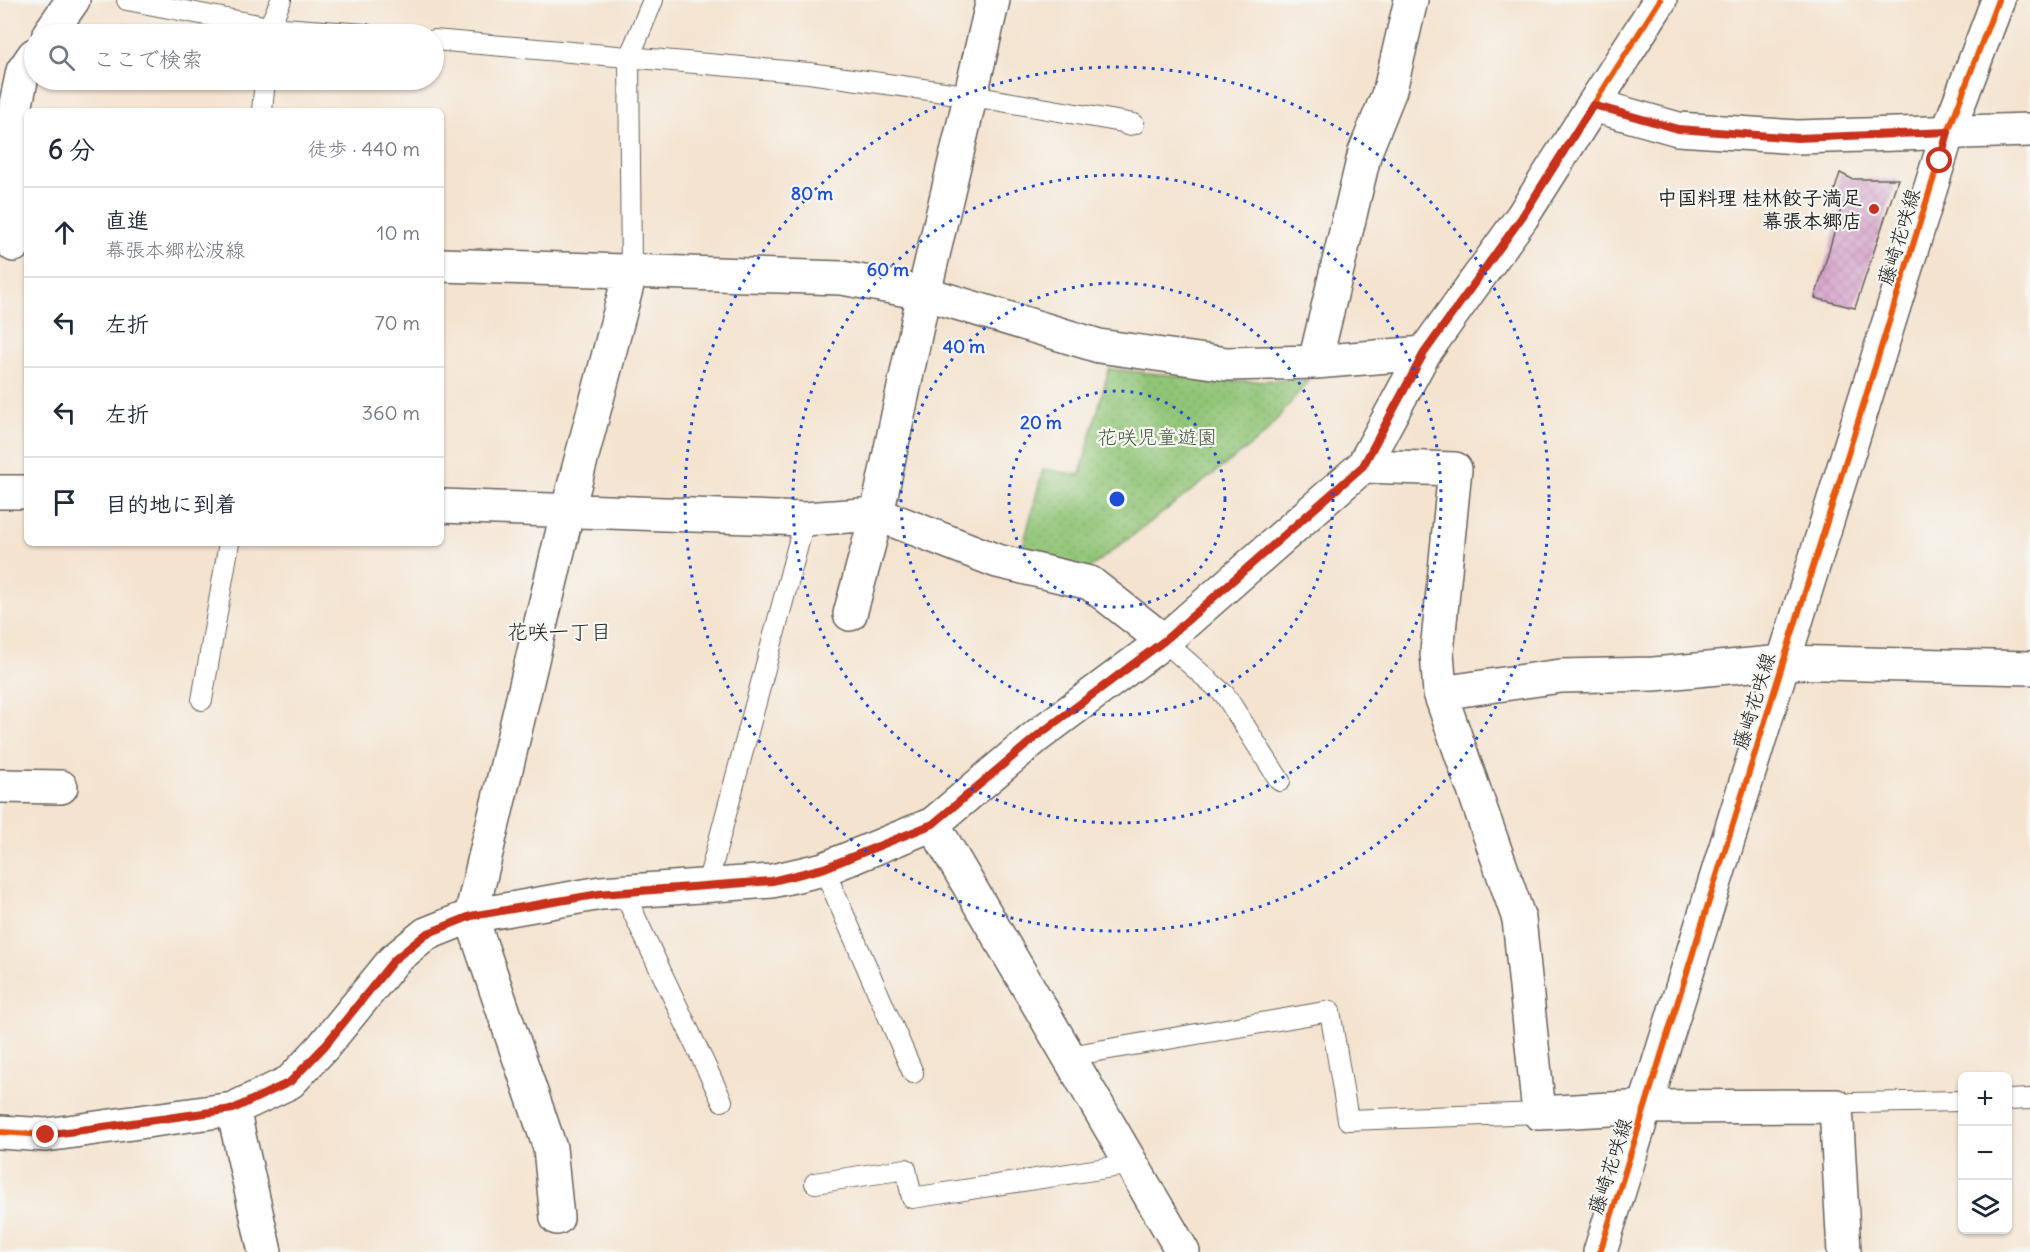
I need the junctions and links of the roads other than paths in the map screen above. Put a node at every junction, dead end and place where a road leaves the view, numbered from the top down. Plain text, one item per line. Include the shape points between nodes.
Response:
1 (73, 0) edge
2 (127, 0) edge
3 (280, 0) edge
4 (653, 0) edge
5 (993, 0) edge
6 (1411, 0) edge
7 (1660, 0) edge
8 (1998, 0) edge
9 (56, 24) edge
10 (237, 24) edge
11 (271, 24) edge
12 (444, 41) edge
13 (629, 58) junction
14 (24, 68) edge
15 (264, 90) edge
16 (972, 96) junction
17 (1593, 105) junction
18 (262, 108) edge
19 (1127, 125) dead end
20 (2030, 130) edge
21 (1944, 146) junction
22 (14, 246) edge
23 (444, 265) edge
24 (631, 270) junction
25 (924, 293) junction
26 (1424, 353) junction
27 (1315, 362) junction
28 (1363, 466) junction
29 (0, 492) edge
30 (24, 492) edge
31 (444, 506) edge
32 (568, 510) junction
33 (876, 514) junction
34 (805, 519) junction
35 (228, 546) edge
36 (850, 614) dead end
37 (1164, 641) junction
38 (1783, 662) junction
39 (2030, 668) edge
40 (1440, 693) junction
41 (202, 700) dead end
42 (1281, 781) dead end
43 (0, 786) edge
44 (61, 787) dead end
45 (933, 824) junction
46 (824, 868) junction
47 (706, 885) junction
48 (623, 891) junction
49 (471, 916) junction
50 (1069, 1056) junction
51 (913, 1072) dead end
52 (2030, 1099) edge
53 (2012, 1100) edge
54 (722, 1101) dead end
55 (1958, 1101) edge
56 (1836, 1106) junction
57 (1646, 1107) junction
58 (233, 1109) junction
59 (1539, 1113) junction
60 (0, 1132) edge
61 (1132, 1164) junction
62 (815, 1183) dead end
63 (556, 1218) dead end
64 (265, 1252) edge
65 (1183, 1252) edge
66 (1600, 1252) edge
67 (1844, 1252) edge

1 - 9 street
2 - 10 lane
3 - 11 lane
4 - 13 lane
5 - 16 street
6 - 27 street via 1390,90 1365,152
7 - 17 street
8 - 21 street, 藤崎花咲線
12 - 13 lane
13 - 16 lane via 809,73
13 - 24 lane
14 - 22 street via 13,137
15 - 18 lane
16 - 19 lane via 1134,124
16 - 25 street
17 - 21 street via 1678,129
17 - 26 street via 1522,217
20 - 21 street
21 - 38 street, 藤崎花咲線
23 - 24 street
24 - 25 street via 842,278
24 - 32 street
25 - 27 street via 1099,346 1227,364
25 - 33 street
26 - 27 street
26 - 28 street
28 - 37 street
28 - 40 street via 1455,469 1437,652
29 - 30 street
31 - 32 street
32 - 34 street
32 - 49 street
33 - 34 street
33 - 36 street
33 - 37 street via 997,561 1090,583
34 - 47 lane
35 - 41 lane
37 - 42 lane via 1225,694
37 - 45 street via 1037,736
38 - 39 street
38 - 40 street via 1654,674 1561,676
38 - 57 street, 藤崎花咲線
40 - 59 street via 1519,919
43 - 44 street
45 - 46 street
45 - 50 street
46 - 47 street via 772,881
46 - 51 lane
47 - 48 street
48 - 49 street
48 - 54 lane
49 - 58 street via 426,934 394,960 324,1047 290,1082
49 - 63 street via 550,1148
50 - 59 lane via 1330,1011 1348,1120
50 - 61 street
52 - 53 lane
55 - 56 lane
56 - 57 street
56 - 67 street
57 - 59 street
57 - 66 street, 藤崎花咲線
58 - 60 street via 46,1135
58 - 64 street
61 - 62 lane via 912,1198 906,1169
61 - 65 street

